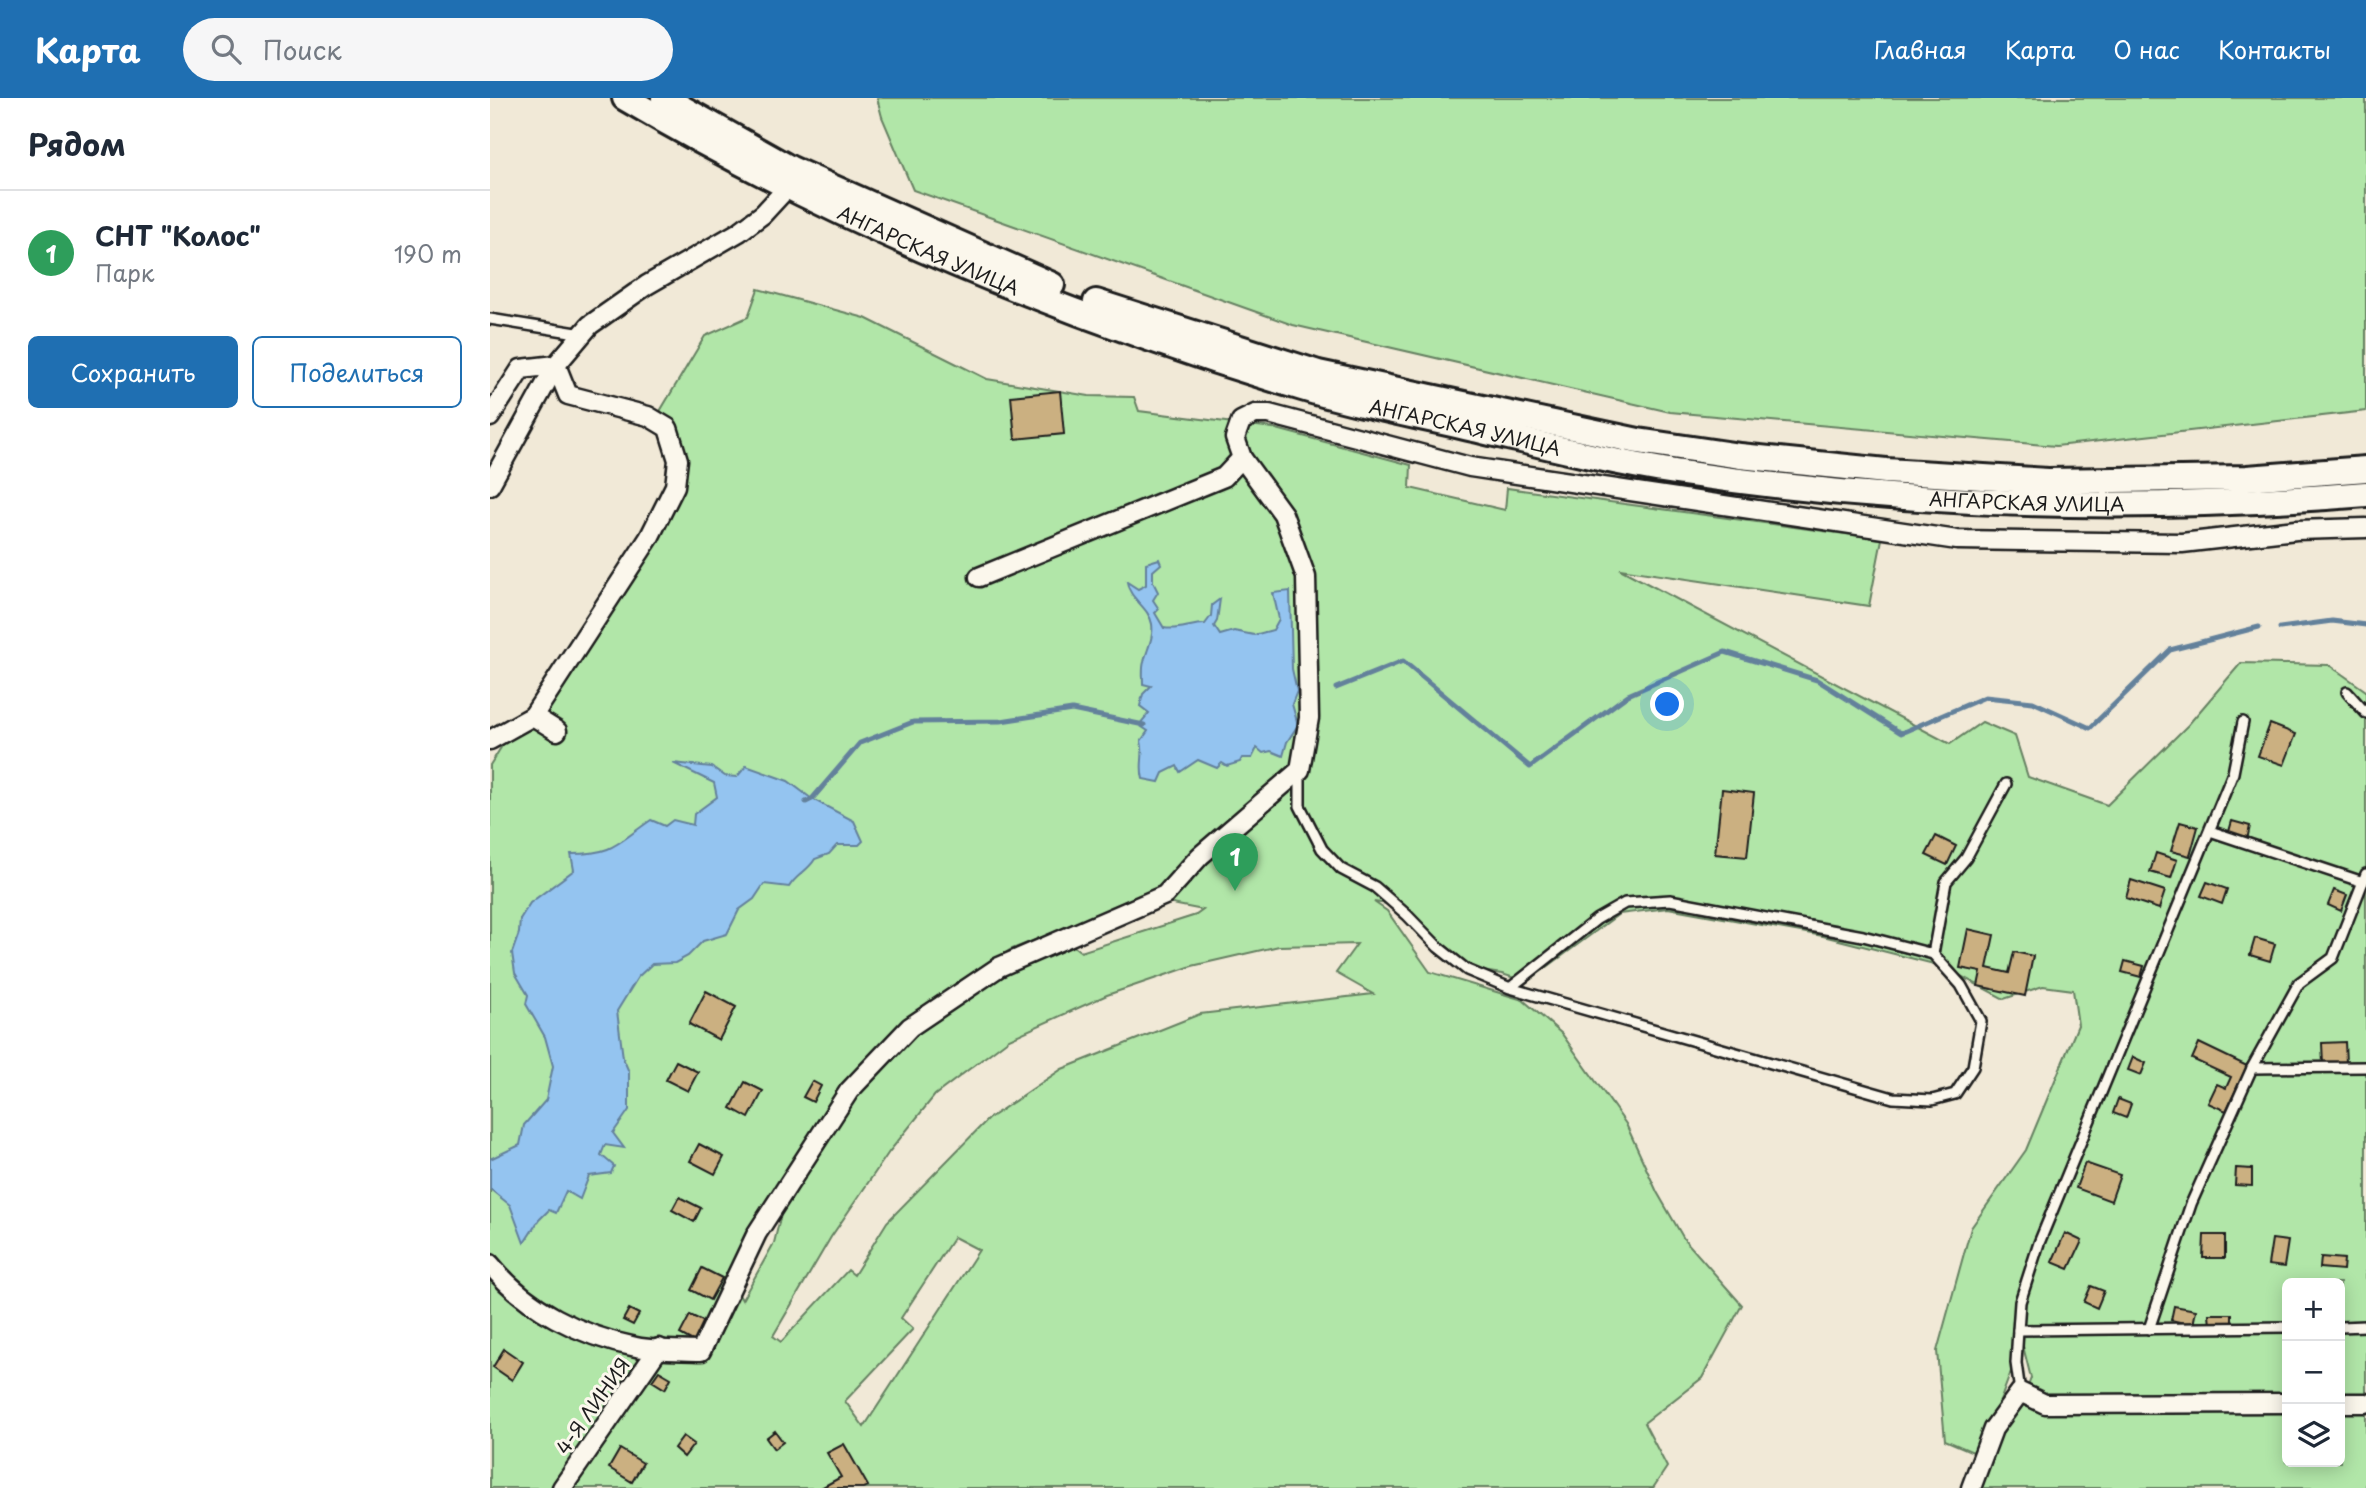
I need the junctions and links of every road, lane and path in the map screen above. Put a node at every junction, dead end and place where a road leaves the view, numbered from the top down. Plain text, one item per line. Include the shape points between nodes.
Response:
1 (625, 98) edge
2 (664, 98) edge
3 (787, 188) junction
4 (490, 319) edge
5 (583, 334) junction
6 (556, 365) junction
7 (490, 417) edge
8 (1242, 458) junction
9 (2366, 469) edge
10 (490, 485) edge
11 (2366, 494) edge
12 (2366, 528) edge
13 (979, 577) dead end
14 (2347, 692) dead end
15 (2366, 713) edge
16 (533, 716) junction
17 (2243, 722) dead end
18 (557, 731) dead end
19 (490, 740) edge
20 (1300, 770) junction
21 (2006, 784) dead end
22 (2210, 831) junction
23 (2364, 878) edge
24 (1933, 954) junction
25 (1510, 988) junction
26 (2366, 1067) edge
27 (2252, 1068) junction
28 (490, 1264) edge
29 (2366, 1326) edge
30 (2282, 1327) edge
31 (2345, 1327) edge
32 (2149, 1329) junction
33 (2018, 1330) junction
34 (659, 1348) junction
35 (2020, 1392) junction
36 (2282, 1403) edge
37 (2345, 1403) edge
38 (2366, 1403) edge
39 (562, 1488) edge
40 (1971, 1488) edge

1 - 3 main road, АНГАРСКАЯ УЛИЦА
2 - 9 main road, АНГАРСКАЯ УЛИЦА via 791,169 1082,297 1318,373 1472,407 1638,441 1740,456 1990,479 2247,478
3 - 5 street via 739,232 647,285
3 - 11 main road, АНГАРСКАЯ УЛИЦА via 955,265 1158,342 1282,382 1672,472 1843,492 2003,503 2253,501
4 - 5 lane
5 - 6 street
6 - 7 street via 521,369
6 - 10 street
6 - 16 street via 568,395 648,416 668,428 678,460 675,486 649,538
8 - 12 street via 1235,438 1241,421 1269,414 1470,467 1957,540 2182,542
8 - 13 street via 1224,477
8 - 20 street via 1283,514 1306,577 1309,718
14 - 15 lane
16 - 18 street
16 - 19 street
17 - 22 lane via 2234,773
20 - 25 lane via 1300,806 1322,849 1341,869 1375,887 1467,970
20 - 34 street via 1200,856 1165,895 999,967 909,1027 849,1091 757,1233 701,1351
21 - 24 lane via 1966,858 1946,883
22 - 23 lane
22 - 33 lane via 2039,1243 2020,1302
23 - 27 lane via 2333,958 2299,983
24 - 25 lane via 1863,936 1670,900 1625,903 1597,919
24 - 25 lane via 1961,985 1981,1021 1973,1066 1955,1094 1932,1100 1893,1098
26 - 27 lane
27 - 32 lane via 2191,1204
28 - 34 street via 520,1296 576,1329 637,1347
29 - 31 lane
30 - 32 lane
32 - 33 lane
33 - 35 lane via 2015,1363
34 - 39 street, 4-Я ЛИНИЯ
35 - 36 street via 2045,1404
35 - 40 street via 1993,1429
37 - 38 street

